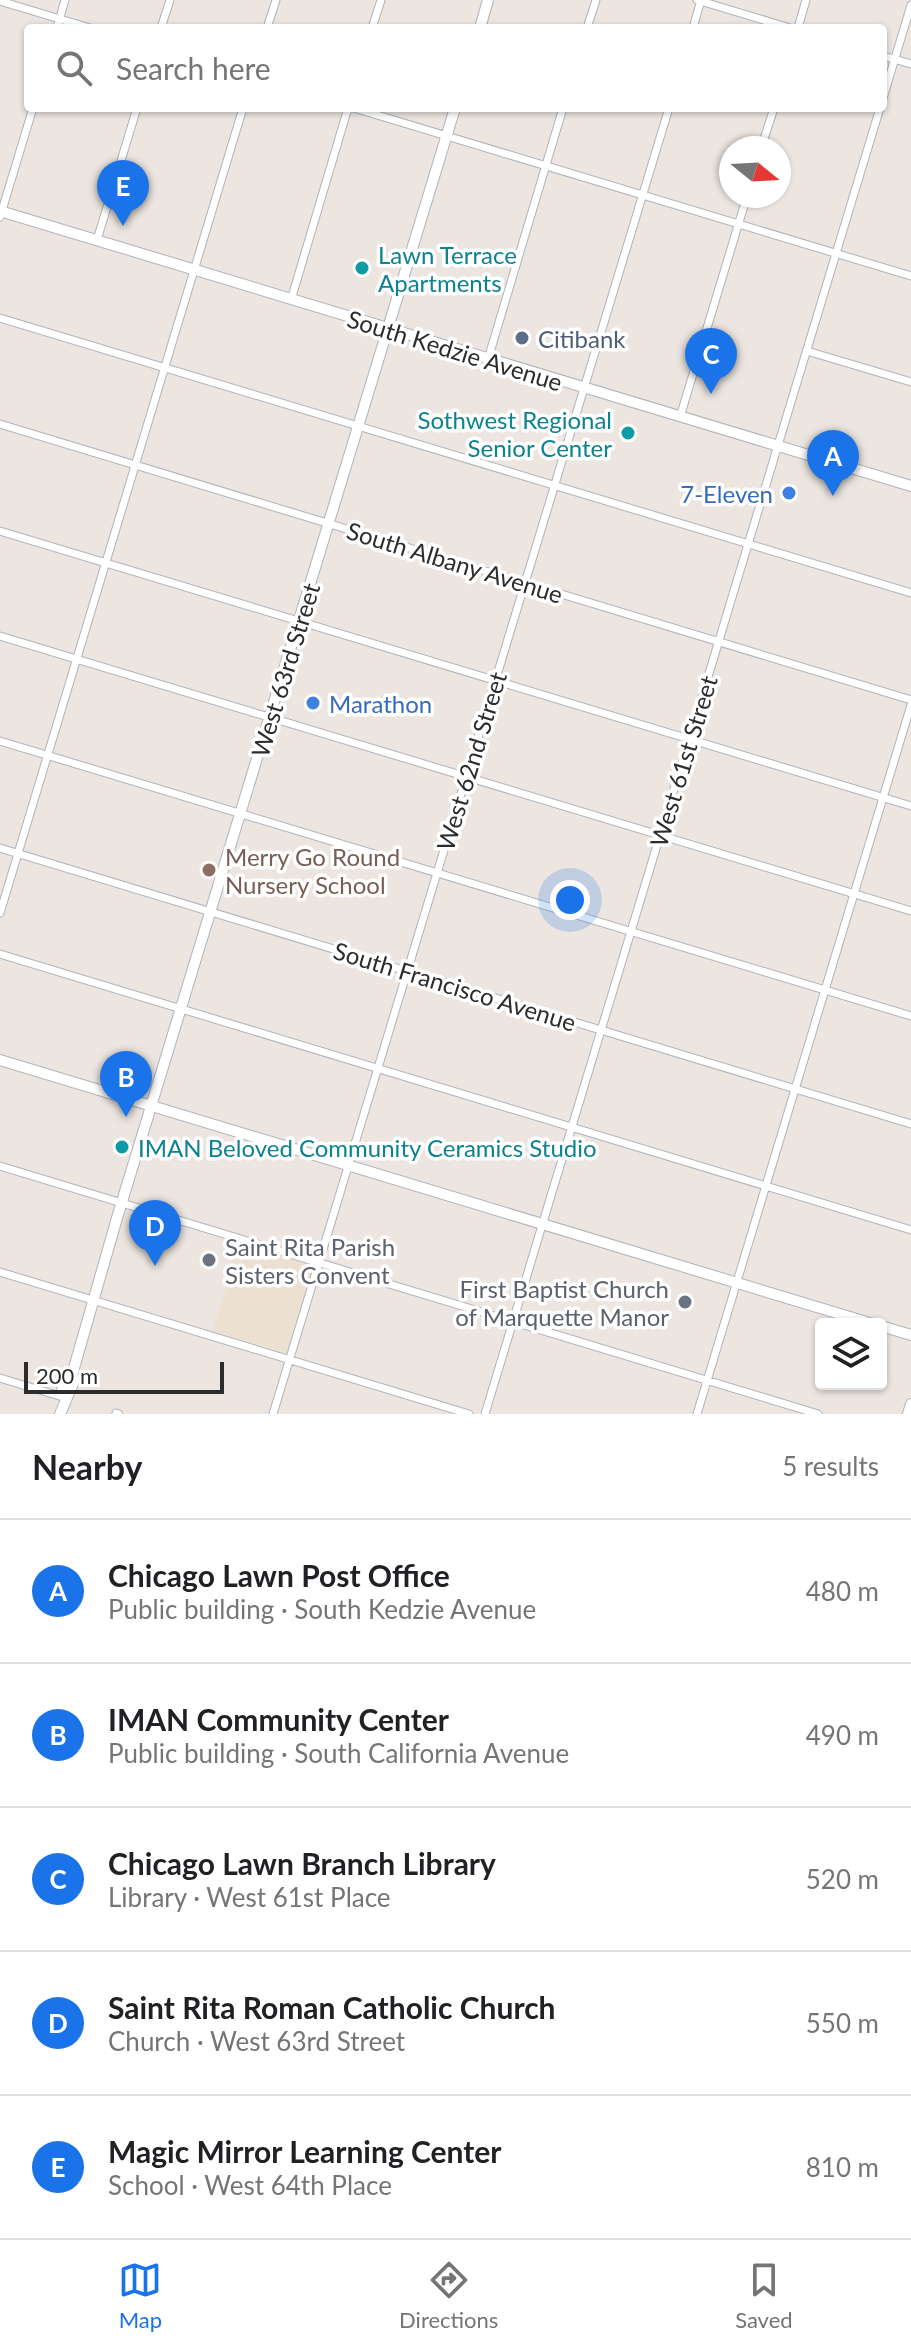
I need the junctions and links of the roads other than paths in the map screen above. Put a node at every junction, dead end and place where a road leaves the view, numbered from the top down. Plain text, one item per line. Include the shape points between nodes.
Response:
1 (65, 0) edge
2 (170, 0) edge
3 (276, 0) edge
4 (381, 0) edge
5 (488, 0) edge
6 (596, 0) edge
7 (699, 0) edge
8 (806, 0) edge
9 (0, 1) edge
10 (911, 5) edge
11 (60, 19) junction
12 (58, 24) edge
13 (77, 24) edge
14 (162, 24) edge
15 (268, 24) edge
16 (373, 24) edge
17 (481, 24) edge
18 (588, 24) edge
19 (694, 24) edge
20 (777, 24) edge
21 (799, 24) edge
22 (887, 57) edge
23 (895, 59) junction
24 (911, 64) edge
25 (887, 85) edge
26 (32, 112) edge
27 (136, 112) edge
28 (242, 112) edge
29 (350, 112) edge
30 (365, 112) edge
31 (455, 112) edge
32 (562, 112) edge
33 (668, 112) edge
34 (773, 112) edge
35 (879, 112) edge
36 (447, 136) junction
37 (765, 136) edge
38 (546, 166) junction
39 (642, 195) junction
40 (743, 208) edge
41 (1, 213) edge
42 (738, 224) junction
43 (97, 240) junction
44 (836, 254) junction
45 (194, 270) junction
46 (911, 276) edge
47 (291, 300) junction
48 (0, 318) edge
49 (389, 330) junction
50 (807, 351) junction
51 (488, 359) junction
52 (165, 368) junction
53 (911, 382) edge
54 (584, 388) junction
55 (680, 417) junction
56 (0, 424) edge
57 (360, 427) junction
58 (778, 446) junction
59 (135, 465) junction
60 (555, 485) junction
61 (911, 486) edge
62 (330, 525) junction
63 (0, 531) edge
64 (748, 544) junction
65 (106, 563) junction
66 (525, 583) junction
67 (911, 593) edge
68 (300, 621) junction
69 (0, 636) edge
70 (719, 642) junction
71 (77, 659) junction
72 (495, 680) junction
73 (911, 702) edge
74 (271, 718) junction
75 (689, 739) junction
76 (0, 741) edge
77 (48, 755) junction
78 (466, 777) junction
79 (883, 797) junction
80 (911, 806) edge
81 (242, 815) junction
82 (660, 835) junction
83 (0, 848) edge
84 (18, 854) junction
85 (437, 874) junction
86 (854, 894) junction
87 (911, 911) edge
88 (0, 913) edge
89 (212, 913) junction
90 (631, 932) junction
91 (0, 954) edge
92 (407, 971) junction
93 (825, 991) junction
94 (183, 1010) junction
95 (911, 1016) edge
96 (601, 1030) junction
97 (0, 1060) edge
98 (378, 1069) junction
99 (795, 1089) junction
100 (153, 1107) junction
101 (911, 1124) edge
102 (572, 1127) junction
103 (349, 1165) junction
104 (0, 1166) edge
105 (766, 1186) junction
106 (124, 1204) junction
107 (543, 1224) junction
108 (911, 1230) edge
109 (319, 1263) junction
110 (0, 1272) edge
111 (737, 1283) junction
112 (94, 1301) junction
113 (853, 1318) edge
114 (513, 1322) junction
115 (887, 1328) edge
116 (911, 1335) edge
117 (289, 1360) junction
118 (0, 1378) edge
119 (707, 1380) junction
120 (65, 1398) junction
121 (911, 1404) edge
122 (60, 1414) edge
123 (273, 1414) edge
124 (469, 1414) edge
125 (485, 1414) edge
126 (697, 1414) edge
127 (818, 1414) edge
128 (908, 1414) edge

1 - 11 street
2 - 14 street
3 - 15 street
4 - 16 street
5 - 17 main road
6 - 18 street
7 - 19 street
7 - 20 street
8 - 21 street
9 - 11 street
10 - 23 street
11 - 12 street
11 - 13 street
22 - 23 street
23 - 24 street
23 - 25 street
26 - 41 street
27 - 43 street
28 - 45 street
29 - 47 street
30 - 36 street
31 - 36 main road, West 63rd Street
32 - 38 street
33 - 39 street, West 62nd Street
34 - 37 street
35 - 44 street, West 61st Street
36 - 38 street
36 - 49 main road, West 63rd Street
38 - 39 street
38 - 51 street
39 - 42 street
39 - 54 street, West 62nd Street
40 - 42 street
41 - 43 main road, South Kedzie Avenue
42 - 44 street
42 - 55 street
43 - 45 main road, South Kedzie Avenue
44 - 46 street
44 - 50 street, West 61st Street
45 - 47 main road, South Kedzie Avenue
45 - 52 street
47 - 49 main road, South Kedzie Avenue
48 - 52 street
49 - 51 main road, South Kedzie Avenue
49 - 57 main road, West 63rd Street
50 - 53 street
50 - 58 street, West 61st Street
51 - 54 main road, South Kedzie Avenue
52 - 57 street
52 - 59 street
54 - 55 main road, South Kedzie Avenue
54 - 60 street, West 62nd Street
55 - 58 main road, South Kedzie Avenue
56 - 59 street, South Albany Avenue
57 - 60 street
57 - 62 main road, West 63rd Street
58 - 61 main road, South Kedzie Avenue
58 - 64 street, West 61st Street
59 - 62 street, South Albany Avenue
59 - 65 street
60 - 64 street
60 - 66 street, West 62nd Street
62 - 66 street, South Albany Avenue
62 - 68 main road, West 63rd Street
63 - 65 street
64 - 67 street
64 - 70 street, West 61st Street
65 - 68 street
65 - 71 street
66 - 70 street, South Albany Avenue
66 - 72 street, West 62nd Street
68 - 72 street
68 - 74 main road, West 63rd Street
69 - 71 street
70 - 73 street, South Albany Avenue
70 - 75 street, West 61st Street
71 - 74 street
71 - 77 street
72 - 75 street
72 - 78 street, West 62nd Street
73 - 79 street
74 - 78 street
74 - 81 main road, West 63rd Street
75 - 79 street
75 - 82 street, West 61st Street
76 - 77 street
77 - 81 street
77 - 84 street
78 - 82 street
78 - 85 street, West 62nd Street
79 - 80 street
79 - 86 street
81 - 85 street
81 - 89 main road, West 63rd Street
82 - 86 street
82 - 90 street, West 61st Street
83 - 84 street, South Francisco Avenue
84 - 88 street
84 - 89 street, South Francisco Avenue
85 - 90 street
85 - 92 street, West 62nd Street
86 - 87 street
86 - 93 street
89 - 92 street, South Francisco Avenue
89 - 94 main road, West 63rd Street
90 - 93 street
90 - 96 street, West 61st Street
91 - 94 street
92 - 96 street, South Francisco Avenue
92 - 98 street, West 62nd Street
93 - 95 street
93 - 99 street
94 - 98 street
94 - 100 main road, West 63rd Street
96 - 99 street, South Francisco Avenue
96 - 102 street, West 61st Street
97 - 100 main road
98 - 102 street
98 - 103 street, West 62nd Street
99 - 101 street, South Francisco Avenue
99 - 105 street
100 - 103 main road
100 - 106 main road, West 63rd Street
102 - 105 street
102 - 107 street, West 61st Street
103 - 107 main road
103 - 109 street, West 62nd Street
104 - 106 street
105 - 108 street
105 - 111 street
106 - 109 street
106 - 112 main road, West 63rd Street
107 - 111 main road
107 - 114 street, West 61st Street
109 - 114 street
109 - 117 street, West 62nd Street
110 - 112 street
111 - 113 main road
111 - 119 street
112 - 117 street
112 - 120 main road, West 63rd Street via 70,1396
114 - 119 street
114 - 125 street, West 61st Street
115 - 116 main road
117 - 123 street, West 62nd Street
117 - 124 street
118 - 120 street
119 - 126 street
119 - 127 street
120 - 122 main road, West 63rd Street
121 - 128 main road

